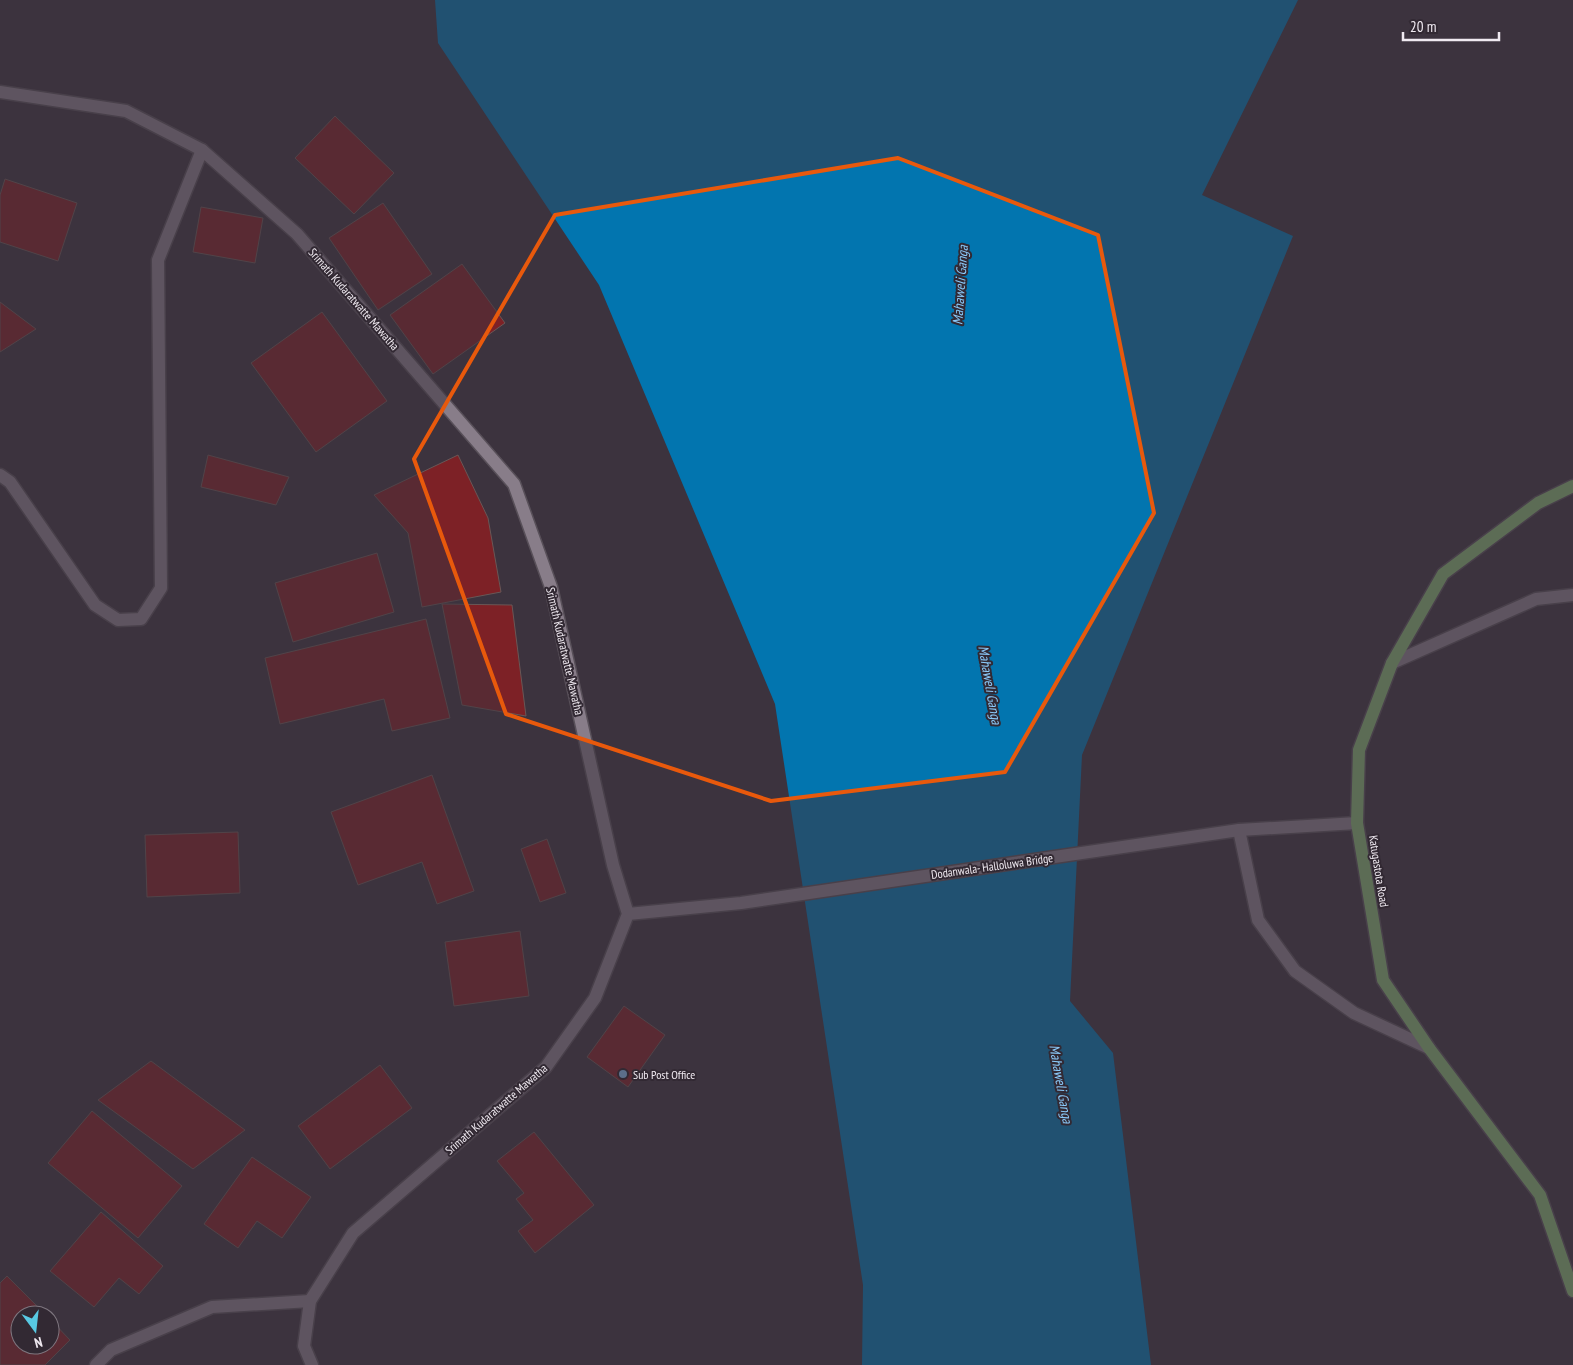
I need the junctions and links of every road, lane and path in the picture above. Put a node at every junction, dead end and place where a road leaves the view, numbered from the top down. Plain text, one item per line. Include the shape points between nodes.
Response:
1 (0, 92) edge
2 (202, 150) junction
3 (0, 475) edge
4 (1573, 486) edge
5 (1573, 596) edge
6 (1392, 663) junction
7 (1357, 824) junction
8 (1239, 830) junction
9 (628, 914) junction
10 (1429, 1048) junction
11 (1573, 1291) edge
12 (310, 1301) junction
13 (96, 1365) edge
14 (312, 1365) edge

1 - 2 street, Srimath Kudaratwatte Mawatha via 126,111
2 - 3 street via 158,260 161,588 141,619 118,620 95,605 10,482
2 - 9 street, Srimath Kudaratwatte Mawatha via 297,234 514,484 551,587 613,864
4 - 6 main road, Katugastota Road via 1538,503 1443,574
5 - 6 street via 1536,599
6 - 7 main road, Katugastota Road via 1359,750
7 - 8 street, Dodanwala- Halloluwa Bridge
7 - 10 main road, Katugastota Road via 1383,980
8 - 9 street, Dodanwala- Halloluwa Bridge via 741,903
8 - 10 street via 1258,920 1295,971 1354,1013
9 - 12 street, Srimath Kudaratwatte Mawatha via 595,998 546,1066 353,1233
10 - 11 main road, Katugastota Road via 1540,1195
12 - 13 street via 212,1306 111,1350
12 - 14 street, Srimath Kudaratwatte Mawatha via 304,1346

